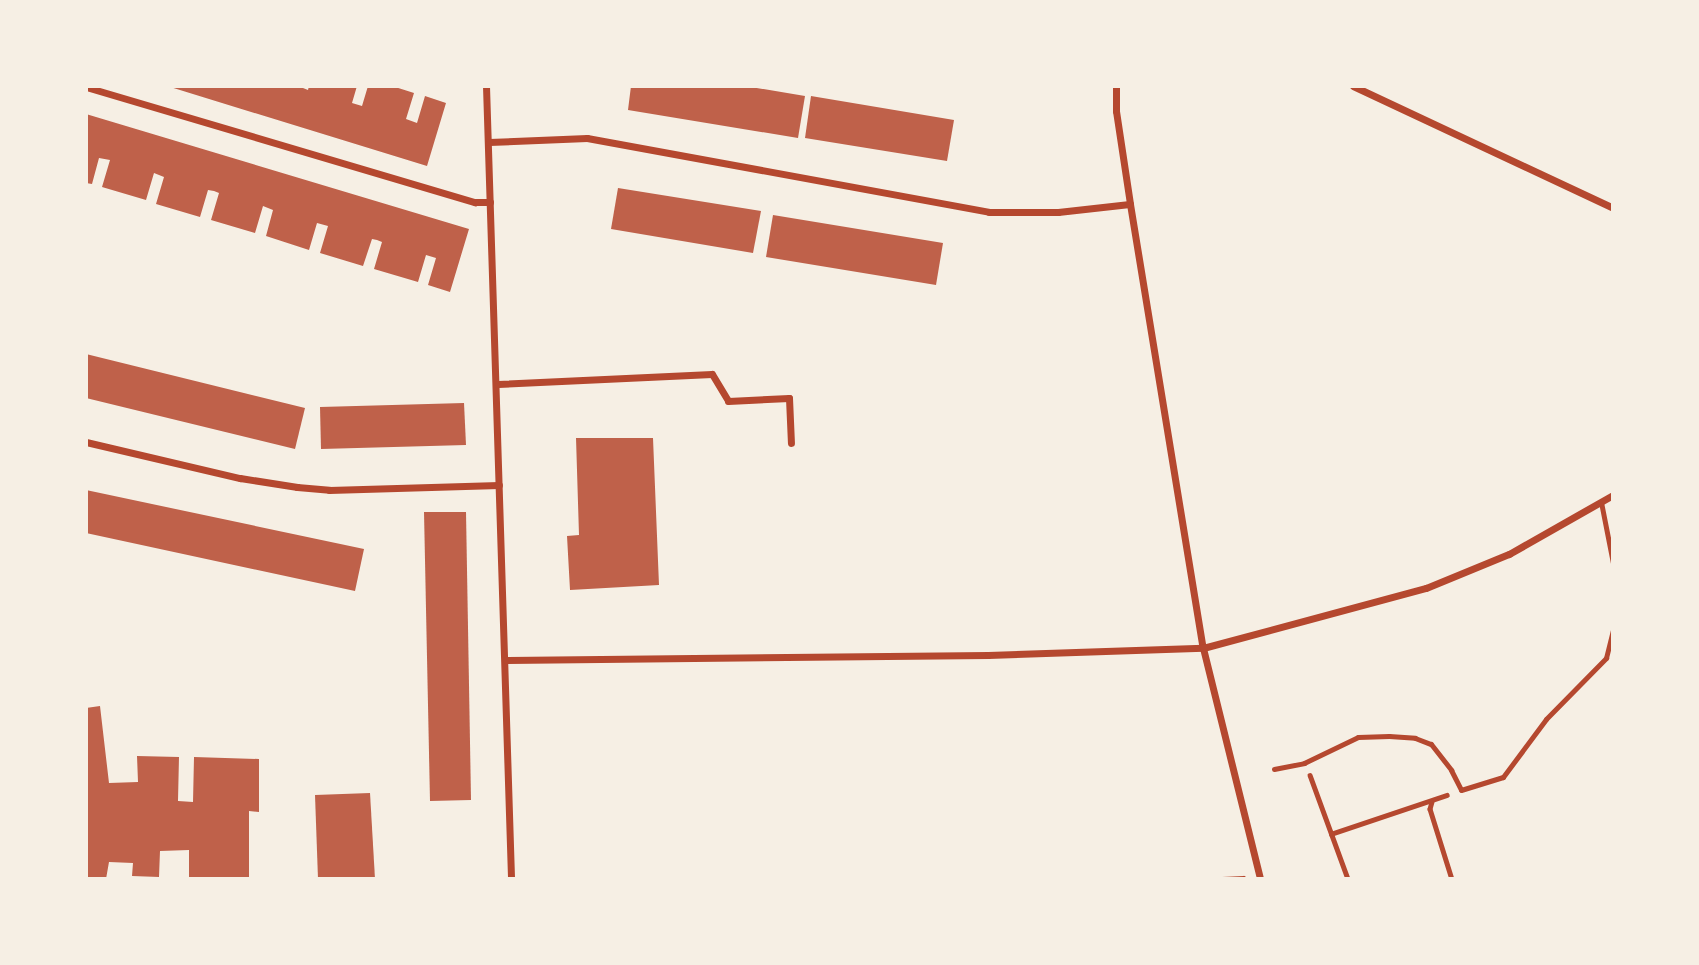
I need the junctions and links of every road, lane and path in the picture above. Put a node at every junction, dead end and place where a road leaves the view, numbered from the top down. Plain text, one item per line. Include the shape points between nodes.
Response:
1 (486, 86) edge
2 (1116, 86) edge
3 (1353, 86) edge
4 (86, 88) edge
5 (489, 142) junction
6 (490, 202) junction
7 (1130, 204) junction
8 (1613, 208) edge
9 (498, 384) junction
10 (86, 442) edge
11 (791, 443) dead end
12 (499, 485) junction
13 (1613, 495) edge
14 (1601, 502) junction
15 (1613, 563) edge
16 (1613, 629) edge
17 (1203, 648) junction
18 (506, 660) junction
19 (1304, 763) junction
20 (1274, 769) dead end
21 (1461, 790) junction
22 (1432, 802) junction
23 (1331, 834) junction
24 (511, 879) edge
25 (1260, 879) edge
26 (1348, 879) edge
27 (1452, 879) edge

1 - 5 street
2 - 7 street
3 - 8 street
4 - 6 street via 475,202
5 - 6 street
5 - 7 street via 587,138 989,212 1058,212
6 - 9 street
7 - 17 street
9 - 11 street via 712,374 728,401 789,398
9 - 12 street
10 - 12 street via 297,487
12 - 18 street
13 - 14 street
14 - 15 lane
14 - 17 street via 1509,554 1426,588
16 - 21 lane via 1606,658 1546,719 1503,777
17 - 18 street
17 - 25 street
18 - 24 street
19 - 20 lane
19 - 21 lane via 1358,737 1415,738 1431,744
19 - 23 path
21 - 22 path
22 - 23 path
22 - 27 path via 1430,809
23 - 26 path

